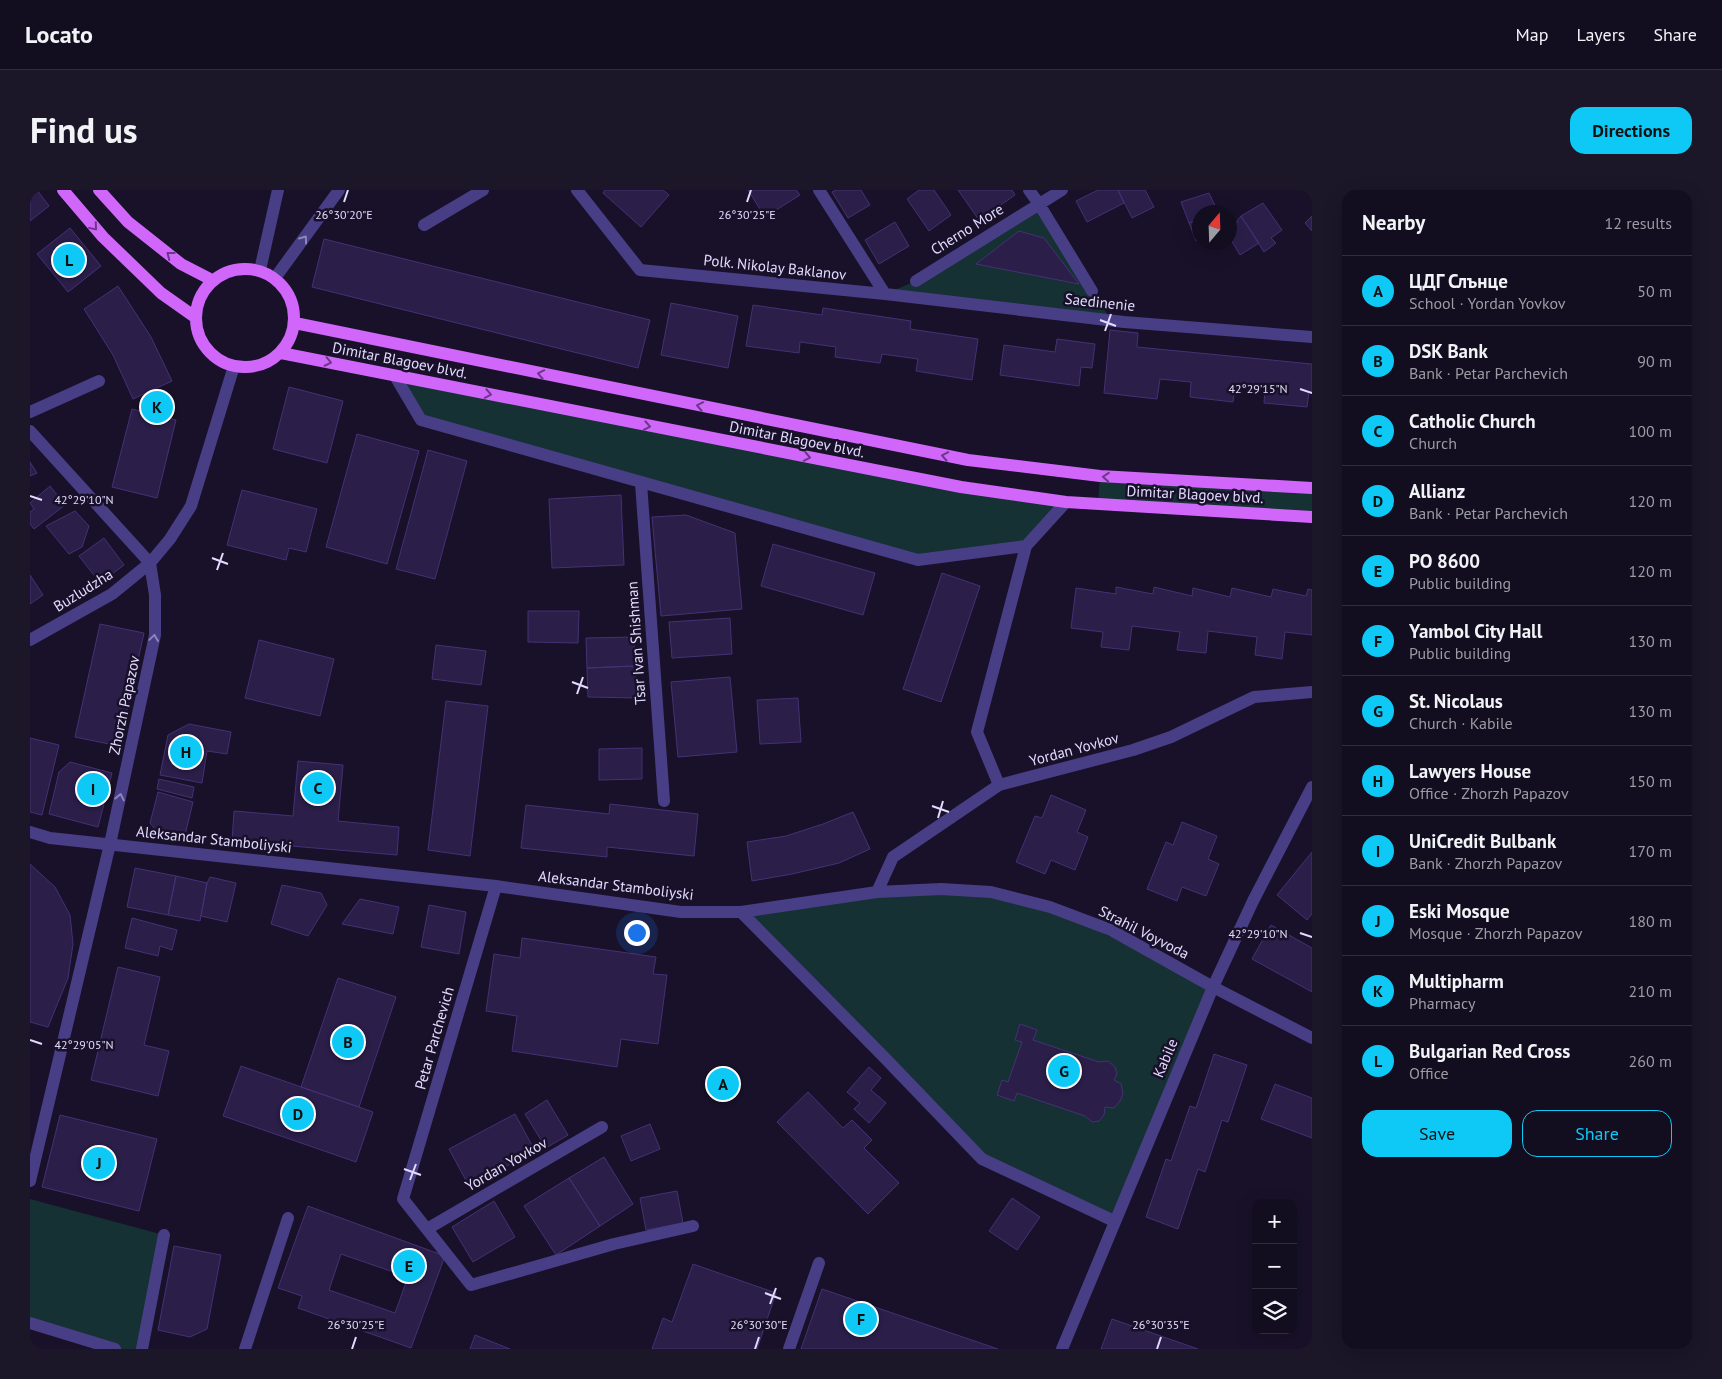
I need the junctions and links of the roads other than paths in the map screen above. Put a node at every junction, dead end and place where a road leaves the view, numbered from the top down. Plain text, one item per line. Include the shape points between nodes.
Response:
1 (63, 190) edge
2 (100, 190) edge
3 (278, 190) edge
4 (339, 190) edge
5 (483, 190) edge
6 (818, 190) edge
7 (1029, 190) edge
8 (1062, 190) edge
9 (581, 192) edge
10 (1039, 204) junction
11 (424, 225) dead end
12 (260, 270) junction
13 (275, 278) junction
14 (212, 280) junction
15 (916, 281) dead end
16 (1092, 291) dead end
17 (885, 294) junction
18 (195, 317) junction
19 (295, 322) junction
20 (1312, 337) edge
21 (281, 353) junction
22 (234, 366) junction
23 (395, 376) junction
24 (99, 381) dead end
25 (30, 412) edge
26 (30, 431) edge
27 (641, 482) junction
28 (1312, 488) edge
29 (1066, 502) junction
30 (1312, 517) edge
31 (1026, 546) junction
32 (150, 563) junction
33 (30, 640) edge
34 (1312, 692) edge
35 (999, 785) junction
36 (1312, 787) edge
37 (664, 801) dead end
38 (30, 832) edge
39 (110, 844) junction
40 (496, 886) junction
41 (878, 892) junction
42 (740, 912) junction
43 (1213, 987) junction
44 (1312, 1038) edge
45 (602, 1127) dead end
46 (30, 1181) edge
47 (288, 1218) dead end
48 (1114, 1221) junction
49 (693, 1226) dead end
50 (426, 1229) junction
51 (164, 1235) dead end
52 (819, 1262) dead end
53 (30, 1323) edge
54 (1063, 1345) edge
55 (110, 1348) edge
56 (142, 1349) edge
57 (245, 1349) edge
58 (789, 1349) edge

1 -> 18 main road via 103,237 161,293
14 -> 2 main road via 181,264 128,222
3 - 12 street
13 -> 4 street
5 - 11 street
6 - 17 street, Polk. Nikolay Baklanov
7 - 10 street, Saedinenie
8 - 10 street, Cherno More
9 - 17 street, Polk. Nikolay Baklanov via 640,270
10 - 15 street, Cherno More
10 - 16 street, Saedinenie
12 - 13 main road
12 - 14 main road via 227,271
13 - 19 main road via 287,290 294,306
14 - 18 main road via 197,303
17 - 20 street, Saedinenie via 1124,322
18 - 22 main road via 198,333 206,348 218,360
19 - 21 main road
28 -> 19 main road, Dimitar Blagoev blvd. via 1100,476 968,460
21 - 22 main road via 250,367
21 -> 23 main road, Dimitar Blagoev blvd.
22 - 32 street via 191,506
23 - 27 street via 420,420
23 -> 29 main road, Dimitar Blagoev blvd. via 961,487
24 - 25 street
26 - 32 street
27 - 31 street via 918,560
27 - 37 street, Tsar Ivan Shishman
29 - 30 main road, Dimitar Blagoev blvd.
29 - 31 street
31 - 35 street via 977,732
32 - 33 street, Buzludzha via 112,594
39 -> 32 street, Zhorzh Papazov via 155,635
34 - 35 street, Yordan Yovkov via 1254,697 1171,737
35 - 41 street, Yordan Yovkov via 893,856
36 - 43 street, Kabile
38 - 39 street, Aleksandar Stamboliyski via 50,838
39 - 40 street, Aleksandar Stamboliyski
39 - 46 street, Zhorzh Papazov
40 - 42 street, Aleksandar Stamboliyski via 681,912
40 - 50 street, Petar Parchevich via 403,1199
41 - 42 street, Strahil Voyvoda
41 - 43 street, Strahil Voyvoda via 941,889 991,892 1050,907 1110,930
42 - 48 street via 982,1159
43 - 44 street, Strahil Voyvoda
43 - 48 street, Kabile
45 - 50 street, Yordan Yovkov
47 - 57 street
48 - 54 street, Kabile
49 - 50 street via 614,1244 471,1285
51 - 56 street
52 - 58 street
53 - 55 street

